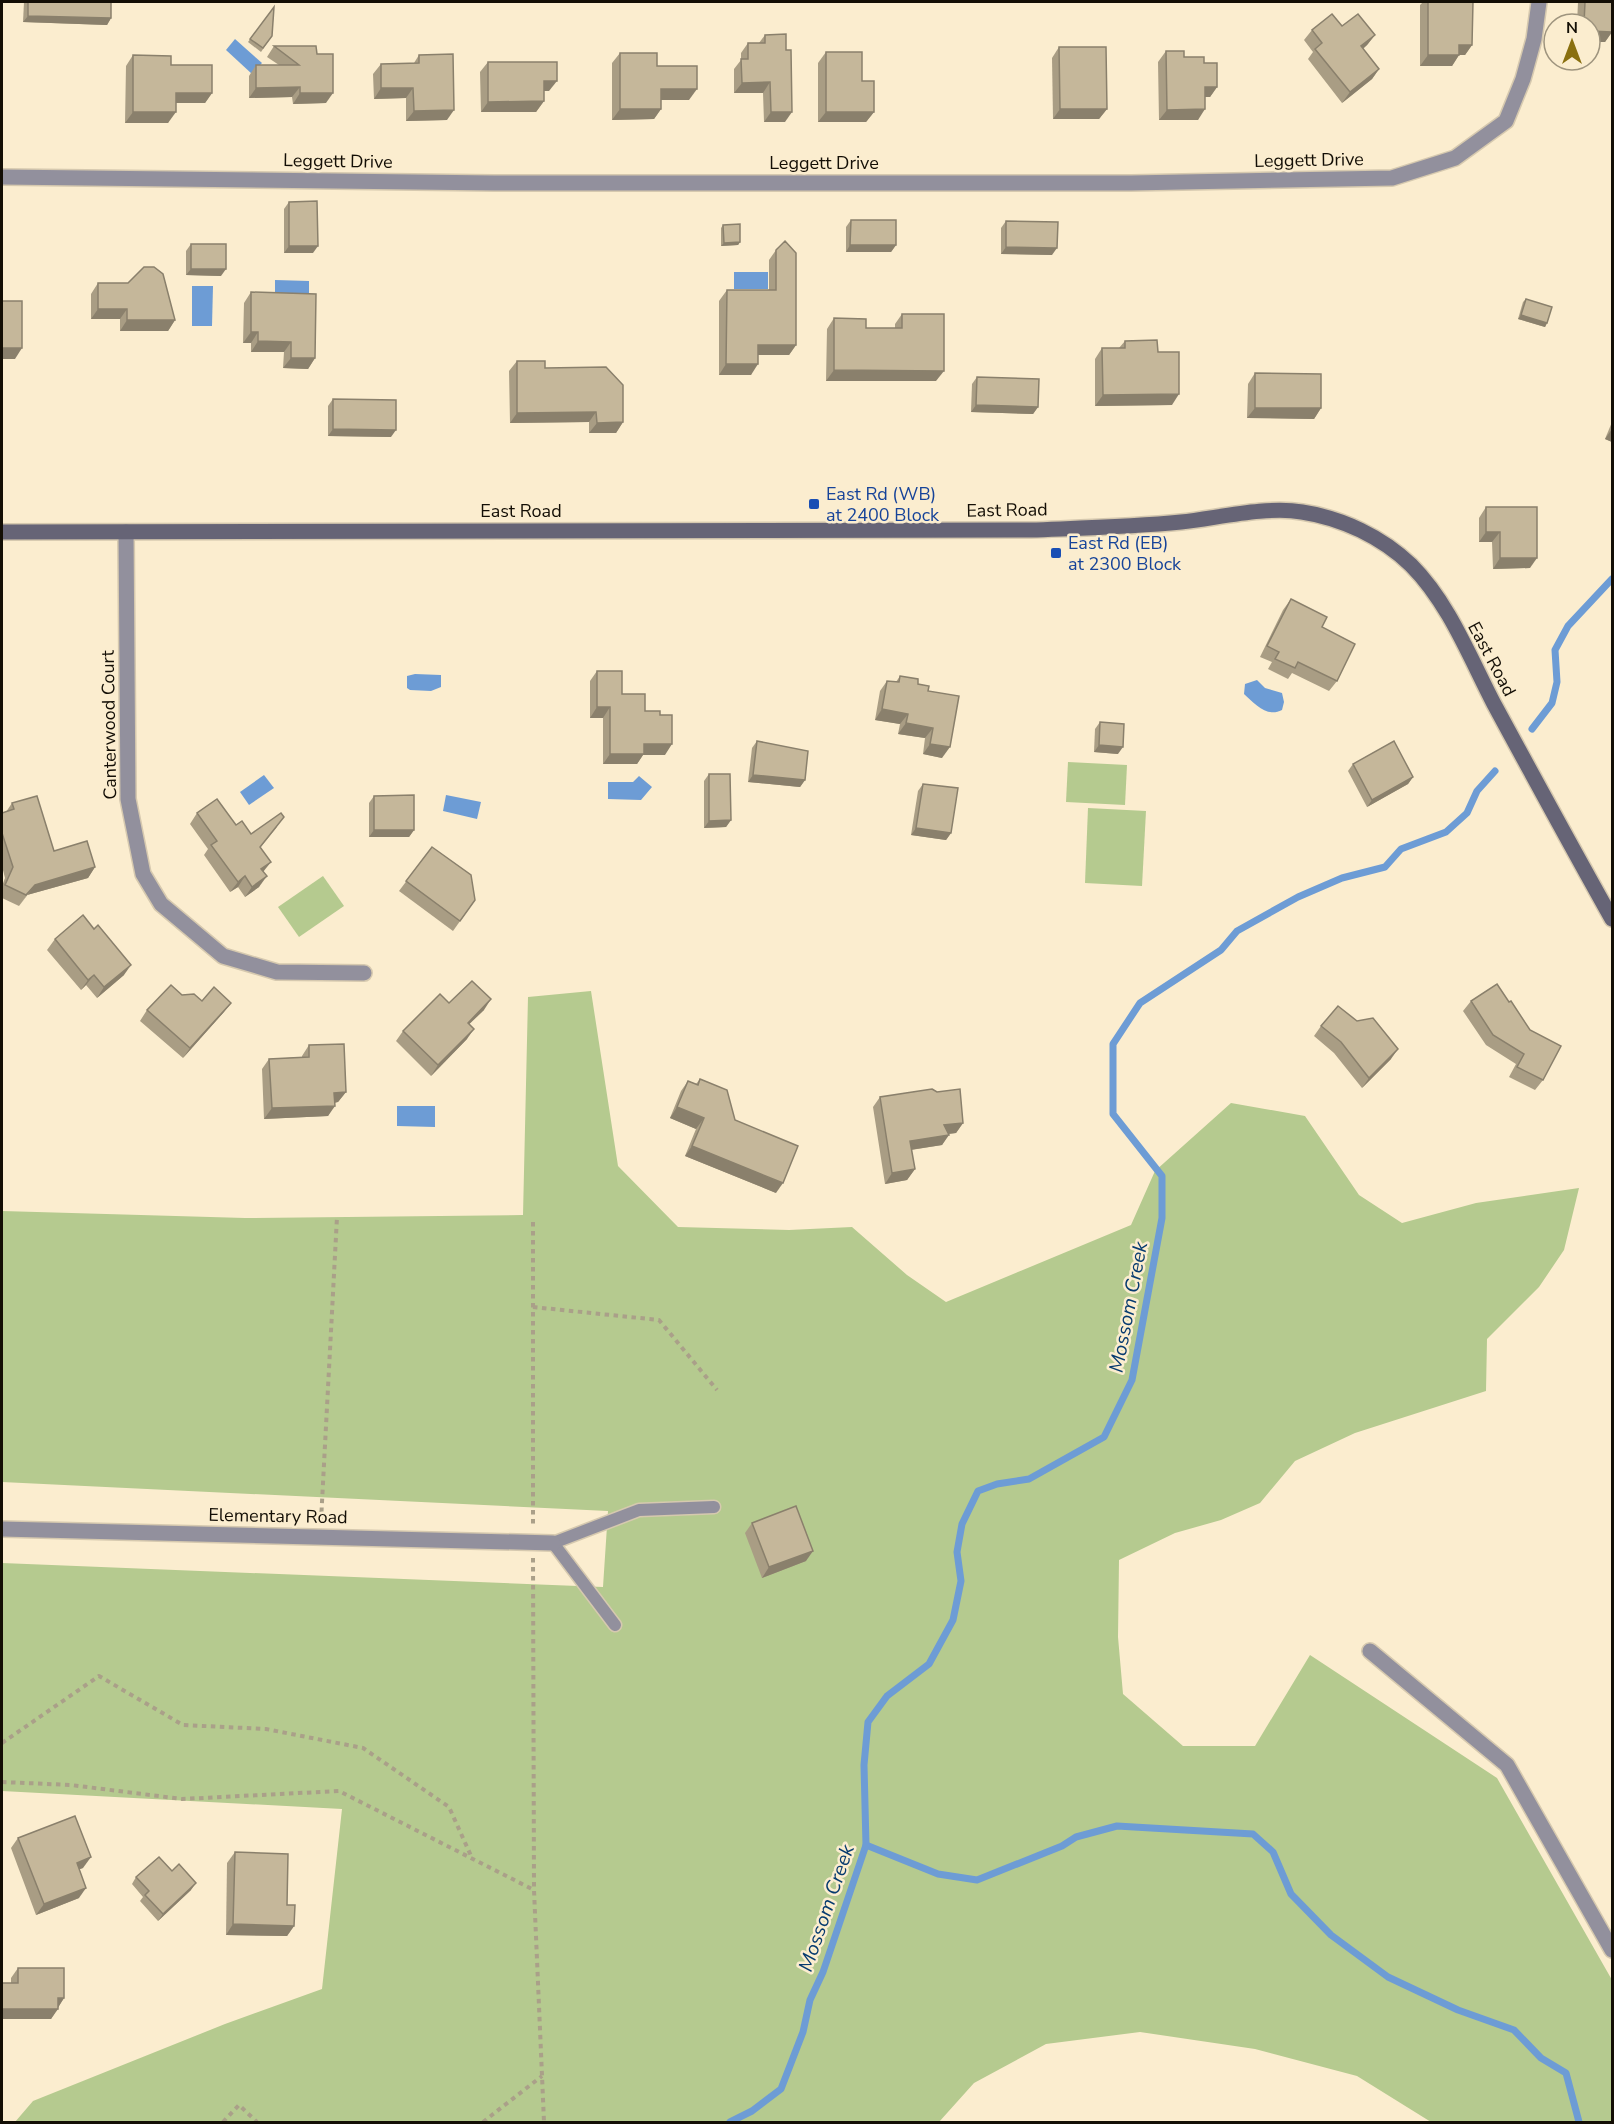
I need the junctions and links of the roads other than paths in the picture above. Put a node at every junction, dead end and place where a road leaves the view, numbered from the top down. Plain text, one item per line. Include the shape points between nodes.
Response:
1 (1539, 2) edge
2 (2, 177) edge
3 (2, 532) edge
4 (126, 532) junction
5 (1612, 919) edge
6 (364, 973) dead end
7 (714, 1507) dead end
8 (2, 1528) edge
9 (554, 1543) junction
10 (615, 1625) dead end
11 (1370, 1651) dead end
12 (1612, 1950) edge

1 - 2 street, Leggett Drive via 1534,39 1506,121 1455,158 1392,178 1119,183 494,183
3 - 4 main road, East Road
4 - 5 main road, East Road via 1019,530 1133,527 1300,511 1329,518 1361,530 1394,550 1437,598
4 - 6 street, Canterwood Court via 128,799 143,874 161,904 223,956 277,972
7 - 9 lane via 639,1510
8 - 9 street, Elementary Road
9 - 10 lane
11 - 12 street via 1507,1765

